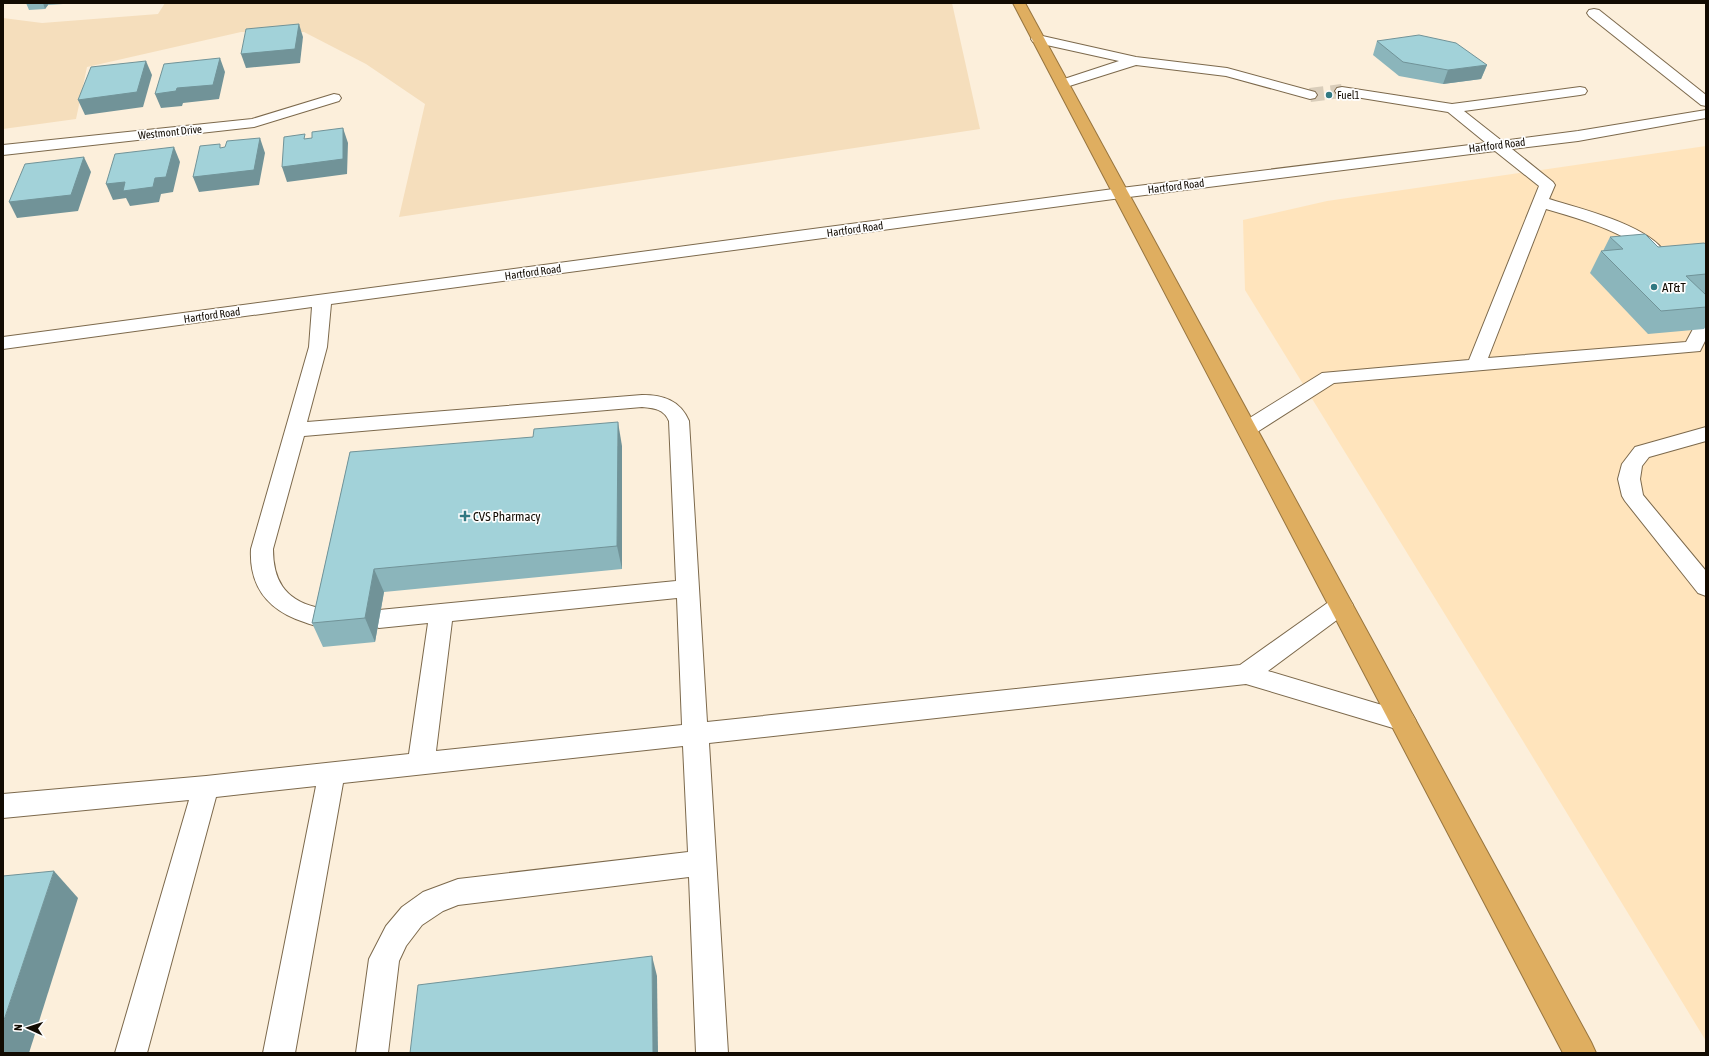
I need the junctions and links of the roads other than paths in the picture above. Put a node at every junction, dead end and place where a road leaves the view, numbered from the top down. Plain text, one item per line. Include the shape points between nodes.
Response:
1 (1019, 3) edge
2 (1594, 13) dead end
3 (1038, 39) junction
4 (1136, 61) junction
5 (1062, 84) junction
6 (1342, 91) tunnel mouth
7 (1580, 91) dead end
8 (1310, 95) tunnel mouth
9 (334, 98) dead end
10 (1706, 102) edge
11 (1452, 108) junction
12 (1706, 114) edge
13 (1498, 145) junction
14 (3, 150) edge
15 (1121, 193) junction
16 (1541, 202) junction
17 (1668, 263) edge
18 (322, 301) junction
19 (1706, 320) edge
20 (3, 343) edge
21 (1476, 365) junction
22 (1247, 429) junction
23 (294, 430) junction
24 (1706, 434) edge
25 (688, 588) junction
26 (1706, 588) edge
27 (1341, 605) junction
28 (441, 612) junction
29 (328, 619) edge
30 (379, 619) dead end
31 (1246, 674) junction
32 (1402, 721) junction
33 (696, 734) junction
34 (421, 763) junction
35 (332, 773) junction
36 (206, 787) junction
37 (3, 806) edge
38 (702, 863) junction
39 (131, 1053) edge
40 (279, 1053) edge
41 (372, 1053) edge
42 (712, 1053) edge
43 (1580, 1053) edge

1 - 3 highway
2 - 10 street
3 - 4 street
3 - 5 highway
4 - 5 street
4 - 8 street via 1227,72
5 - 15 highway
6 - 11 street
7 - 11 street
9 - 14 street, Westmont Drive via 254,123
11 - 13 street
12 - 13 street, Hartford Road via 1578,136
13 - 15 street, Hartford Road
13 - 16 street via 1547,185
15 - 18 street, Hartford Road
15 - 22 highway
16 - 17 street via 1595,219 1646,242
16 - 21 street
18 - 20 street, Hartford Road
18 - 23 street via 318,347
19 - 21 street via 1693,347
21 - 22 street via 1329,377
22 - 27 highway
23 - 25 street via 642,401 663,404 677,414 679,421
23 - 29 street via 262,549 261,562 266,582 286,604 309,615
24 - 26 street via 1642,452 1632,464 1629,479 1633,496
25 - 28 street
25 - 33 street
27 - 31 street
27 - 32 highway
28 - 30 street
28 - 34 street
31 - 32 street
31 - 33 street
32 - 43 highway
33 - 34 street
33 - 38 street
34 - 35 street
35 - 36 street
35 - 40 street
36 - 37 street
36 - 39 street
38 - 41 street via 458,892 433,901 412,916 396,936 384,959
38 - 42 street

